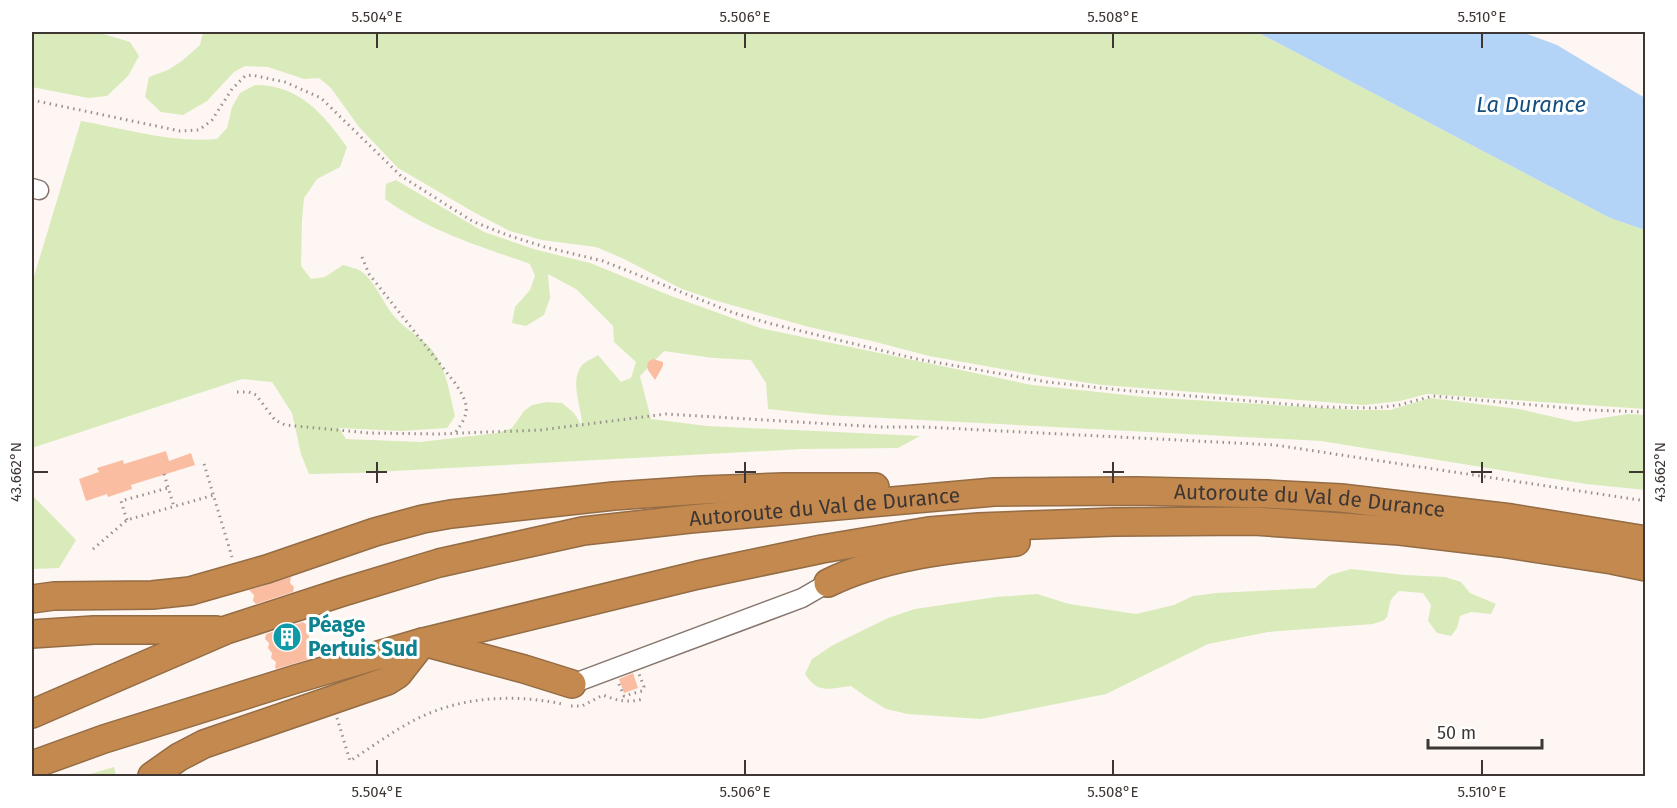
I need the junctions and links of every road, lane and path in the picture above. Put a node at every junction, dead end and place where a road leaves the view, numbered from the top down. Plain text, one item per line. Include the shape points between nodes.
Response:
1 (32, 100) edge
2 (362, 257) dead end
3 (237, 392) dead end
4 (1646, 412) edge
5 (455, 434) junction
6 (204, 464) dead end
7 (164, 474) dead end
8 (168, 488) junction
9 (994, 492) junction
10 (213, 495) junction
11 (1646, 501) edge
12 (174, 507) junction
13 (127, 520) junction
14 (1114, 522) junction
15 (1646, 540) edge
16 (93, 549) dead end
17 (234, 563) dead end
18 (1646, 567) edge
19 (828, 583) joint
20 (32, 599) edge
21 (226, 630) junction
22 (32, 634) edge
23 (423, 642) junction
24 (636, 667) dead end
25 (616, 676) dead end
26 (572, 684) joint
27 (640, 691) junction
28 (335, 710) dead end
29 (32, 714) edge
30 (32, 765) edge
31 (152, 777) edge

1 - 4 path via 180,131 199,130 212,120 245,76 285,82 321,98 401,176 472,221 545,247 603,261 734,313 917,359 1047,382 1322,406 1375,408 1432,396
2 - 5 path via 369,274 463,396 466,416
3 - 5 path via 256,395 275,420 285,424 369,433
5 - 11 path via 541,430 666,414 1275,445
6 - 10 path
7 - 8 path
8 - 12 path
8 - 13 path via 121,501
9 - 15 highway, Autoroute du Val de Durance via 1137,491 1341,498 1511,518
9 - 20 highway via 850,486 725,489 492,509 398,525 190,591
9 - 21 highway, Autoroute du Val de Durance via 583,531 439,563
10 - 12 path
10 - 17 path
12 - 13 path
13 - 16 path
14 - 18 highway, Autoroute du Val de Durance via 1254,521 1400,531
14 - 19 highway via 1032,540 884,562
14 - 23 highway, Autoroute du Val de Durance via 929,531 834,547 698,575
19 - 26 lane via 802,598
21 - 22 highway
21 - 29 highway, Autoroute du Val de Durance
23 - 26 highway
23 - 30 highway, Autoroute du Val de Durance via 115,735
23 - 31 highway via 393,678 204,744
24 - 27 path via 644,687
25 - 27 path via 624,696
27 - 28 path via 644,700 633,702 603,695 575,706 519,698 460,704 409,723 350,761

